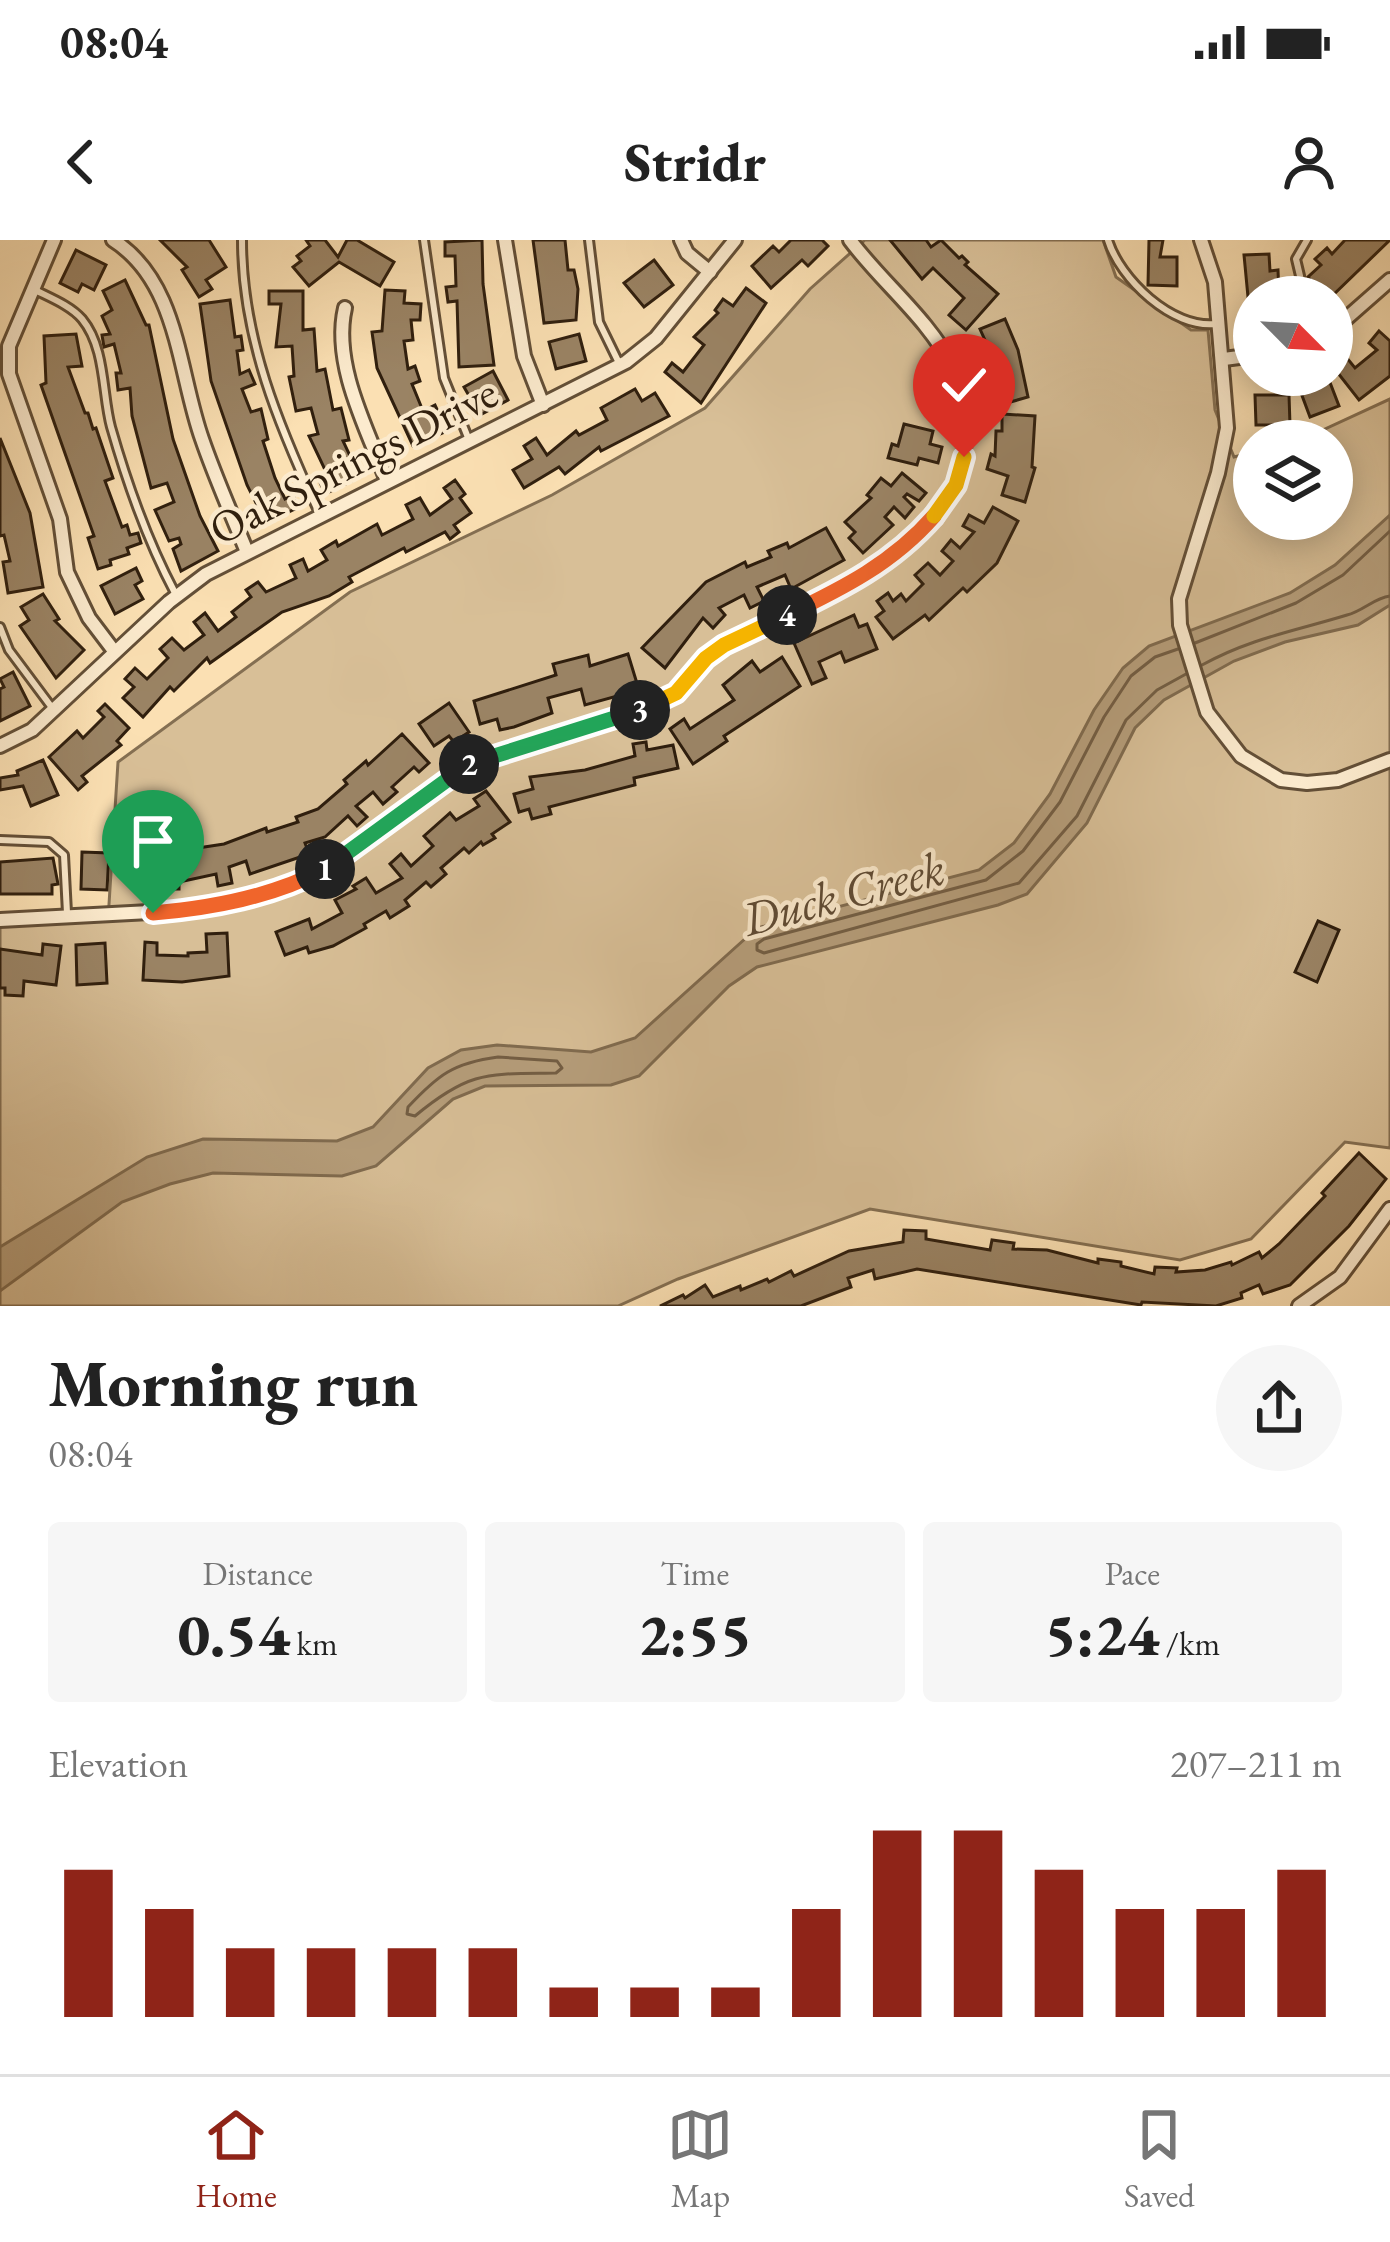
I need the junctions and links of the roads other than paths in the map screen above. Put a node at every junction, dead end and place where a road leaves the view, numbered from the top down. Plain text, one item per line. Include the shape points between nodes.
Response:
1 (54, 240) edge
2 (113, 240) edge
3 (242, 240) edge
4 (424, 240) edge
5 (506, 240) edge
6 (589, 240) edge
7 (681, 240) edge
8 (735, 240) edge
9 (850, 240) edge
10 (1108, 240) edge
11 (1202, 240) edge
12 (1307, 240) edge
13 (710, 272) junction
14 (1300, 276) edge
15 (1390, 280) edge
16 (32, 288) junction
17 (345, 308) dead end
18 (1353, 313) edge
19 (1220, 323) junction
20 (1233, 358) edge
21 (1224, 359) junction
22 (620, 364) junction
23 (542, 405) junction
24 (469, 441) junction
25 (387, 481) junction
26 (320, 515) junction
27 (247, 552) junction
28 (177, 596) junction
29 (0, 627) edge
30 (9, 650) junction
31 (114, 651) junction
32 (0, 656) edge
33 (54, 711) junction
34 (0, 746) edge
35 (1390, 760) edge
36 (0, 840) edge
37 (67, 917) junction
38 (0, 920) edge
39 (1390, 1209) edge
40 (1299, 1306) edge

1 - 16 street
2 - 27 street via 151,278 171,320 202,440
3 - 26 lane via 257,359
4 - 24 lane via 444,377
5 - 23 street via 524,356
6 - 22 lane via 598,322
7 - 13 street
8 - 13 street, Oak Springs Drive
9 - 37 street via 932,334 964,402 956,485 903,550 724,645 676,693 472,762 338,860 286,887 187,910
10 - 19 lane via 1127,280 1190,323
11 - 19 street
12 - 14 lane via 1296,259
13 - 22 street, Oak Springs Drive via 656,338
15 - 18 street
16 - 28 lane via 69,308 90,332 111,425
16 - 31 street via 9,346 8,374 60,519 67,572
17 - 25 street via 340,332 349,374
19 - 21 street
20 - 21 street
21 - 35 street via 1227,428 1180,598 1200,691 1241,756 1281,780 1338,780
22 - 23 street, Oak Springs Drive
23 - 24 street, Oak Springs Drive
24 - 25 street, Oak Springs Drive
25 - 26 street, Oak Springs Drive
26 - 27 street, Oak Springs Drive
27 - 28 street, Oak Springs Drive
28 - 31 street, Oak Springs Drive
29 - 30 lane
30 - 32 lane
30 - 33 lane
31 - 33 street, Oak Springs Drive
33 - 34 street, Oak Springs Drive
36 - 37 lane via 49,842 64,854
37 - 38 street
39 - 40 street via 1340,1277

